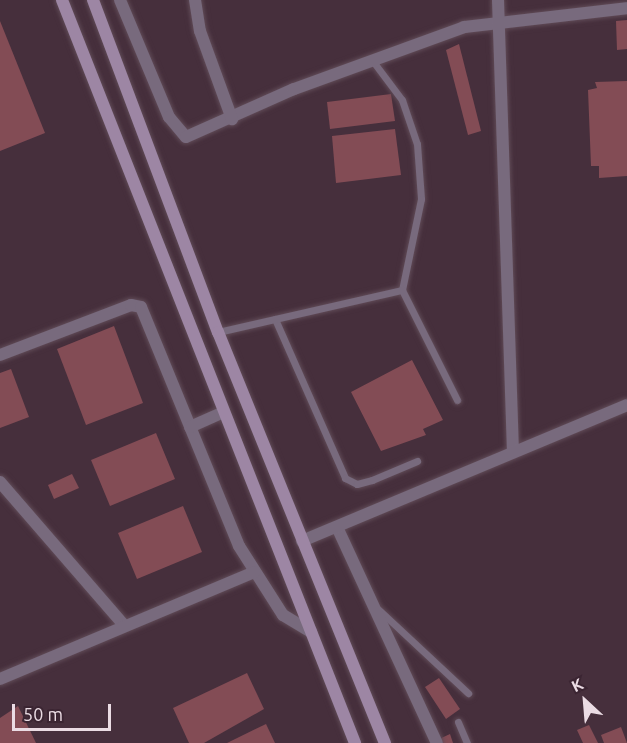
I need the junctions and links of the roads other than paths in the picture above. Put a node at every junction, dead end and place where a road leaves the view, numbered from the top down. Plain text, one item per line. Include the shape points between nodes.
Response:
1 (62, 0) edge
2 (93, 0) edge
3 (120, 0) edge
4 (195, 0) edge
5 (498, 0) edge
6 (627, 8) edge
7 (500, 19) junction
8 (372, 60) junction
9 (232, 119) junction
10 (402, 290) junction
11 (275, 319) junction
12 (218, 332) junction
13 (0, 355) edge
14 (457, 400) dead end
15 (627, 405) edge
16 (223, 412) junction
17 (190, 427) junction
18 (513, 451) junction
19 (417, 461) dead end
20 (0, 482) edge
21 (336, 527) junction
22 (302, 541) junction
23 (254, 572) junction
24 (373, 604) junction
25 (124, 625) junction
26 (311, 632) junction
27 (0, 679) edge
28 (468, 693) dead end
29 (458, 722) dead end
30 (355, 743) edge
31 (386, 743) edge
32 (437, 743) edge
33 (467, 743) edge

1 - 16 main road
2 - 12 main road
3 - 9 street via 176,129 186,137
4 - 9 street via 200,31
5 - 7 street
6 - 7 street
7 - 8 street
7 - 18 street
8 - 9 street
8 - 10 lane via 402,100 419,164 421,199
10 - 11 lane
10 - 14 lane
11 - 12 lane
11 - 19 lane via 345,478 357,484
12 - 22 main road
13 - 17 street via 131,305 141,307
15 - 18 street
16 - 17 street
16 - 26 main road
17 - 23 street
18 - 21 street
20 - 25 street
21 - 22 street
21 - 24 street
22 - 31 main road
23 - 25 street
23 - 26 street via 283,615
24 - 28 lane
24 - 32 street
25 - 27 street
26 - 30 main road
29 - 33 lane

